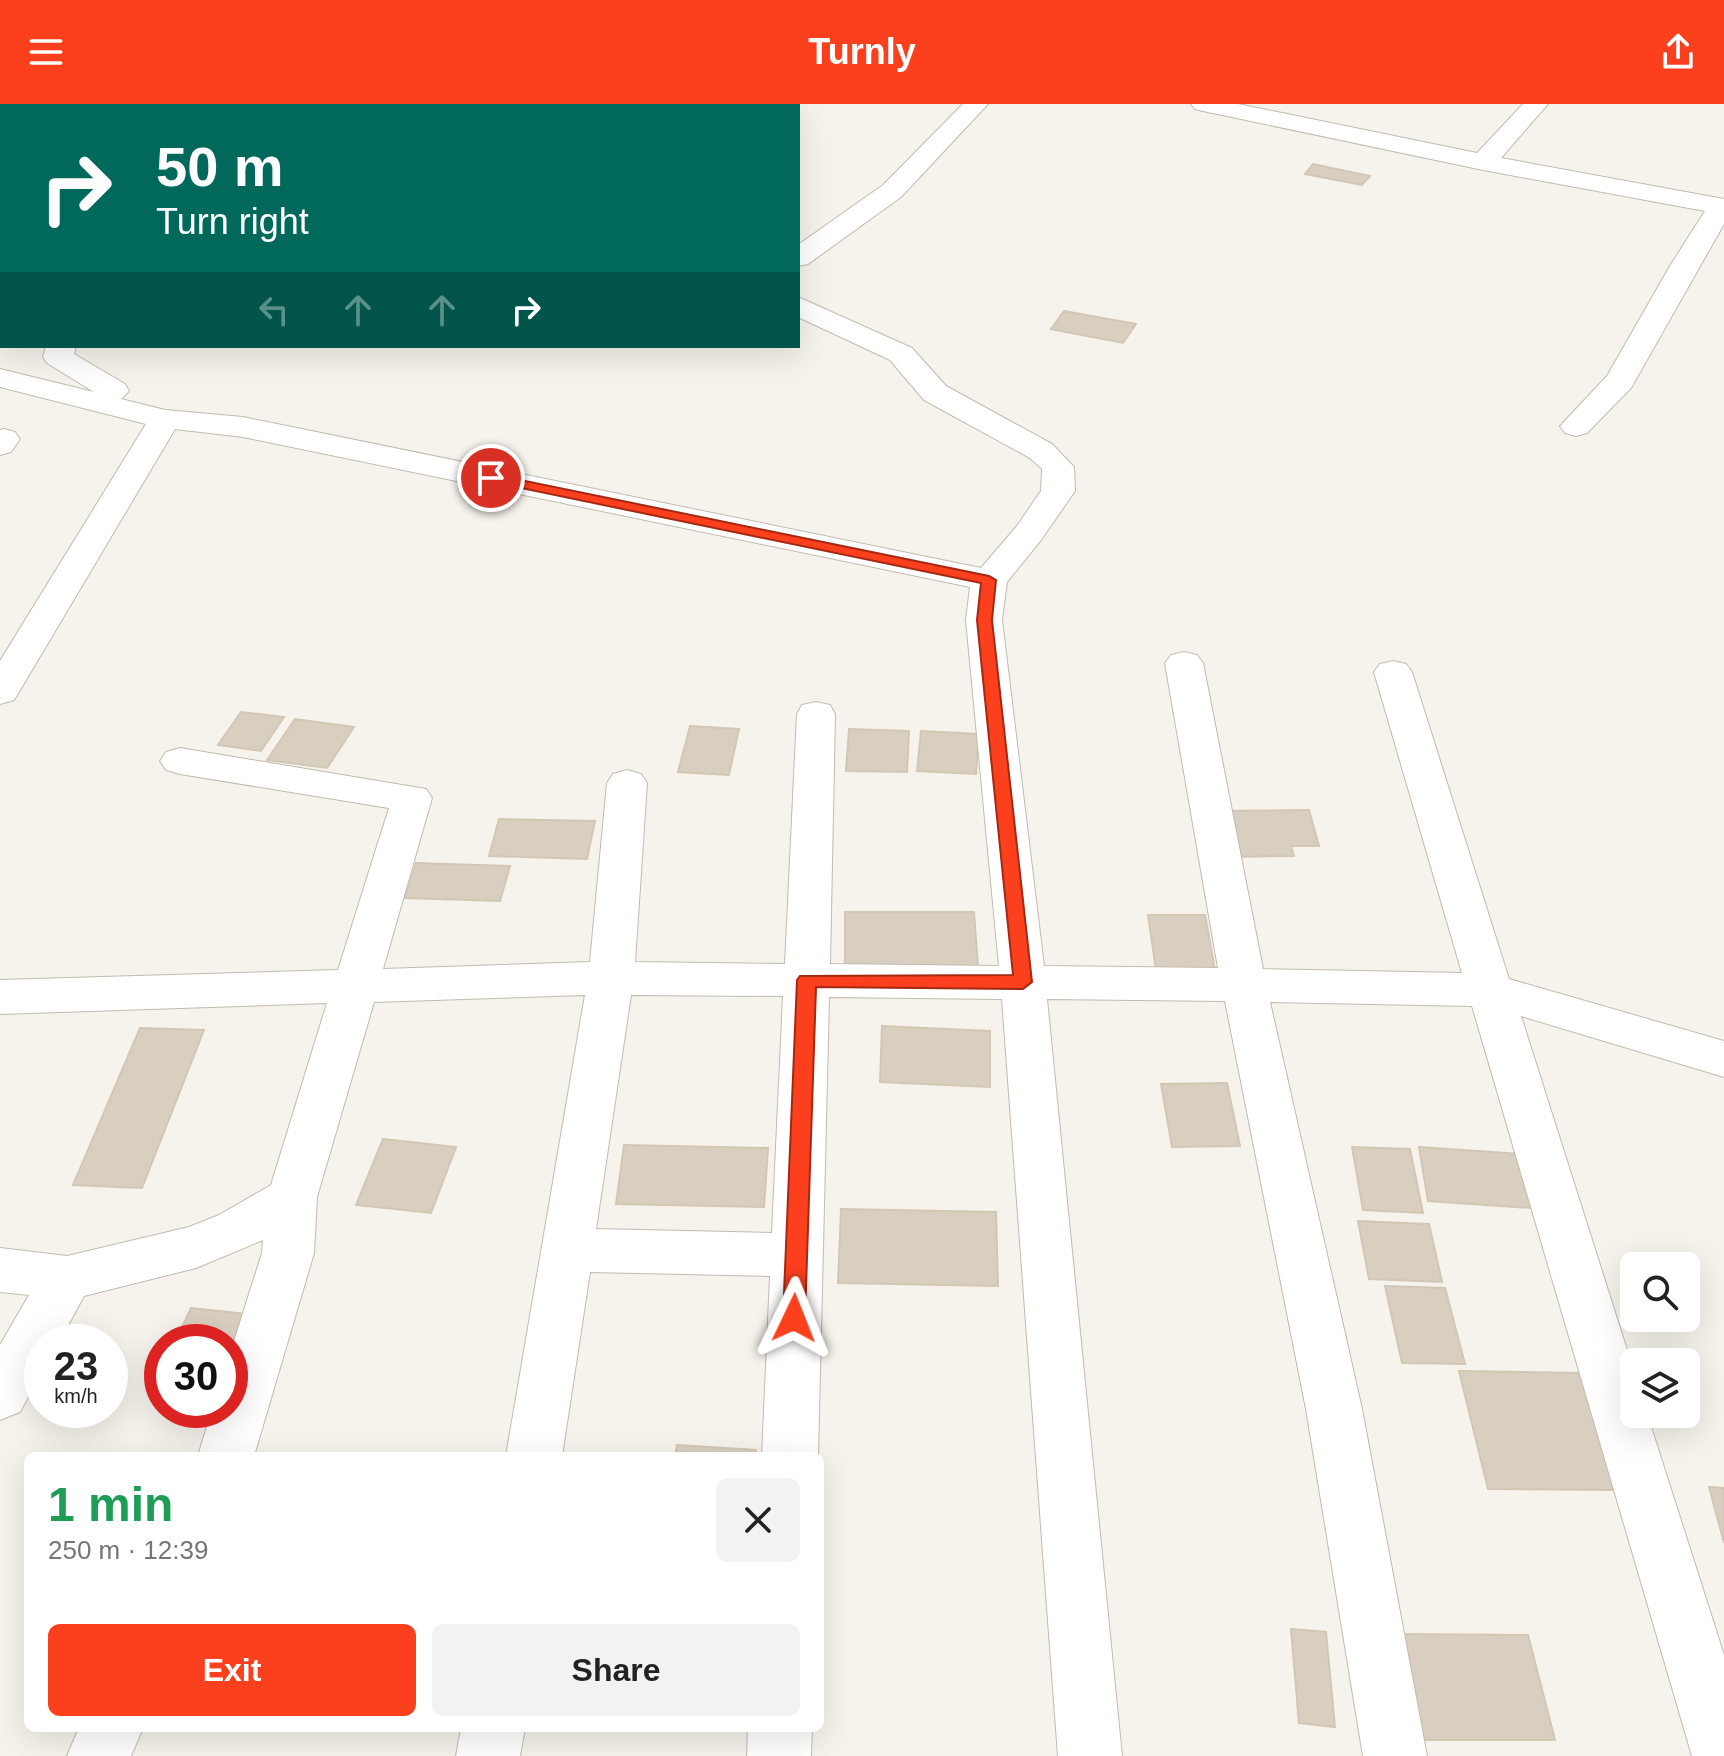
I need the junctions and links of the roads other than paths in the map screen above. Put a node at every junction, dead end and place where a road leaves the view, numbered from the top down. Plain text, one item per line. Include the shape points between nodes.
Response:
1 (976, 104) edge
2 (1203, 104) edge
3 (1315, 104) edge
4 (1536, 104) edge
5 (1295, 124) junction
6 (1483, 162) junction
7 (1723, 207) edge
8 (800, 257) edge
9 (800, 307) edge
10 (60, 348) edge
11 (0, 378) edge
12 (165, 419) junction
13 (1576, 426) dead end
14 (989, 580) junction
15 (1184, 663) dead end
16 (1393, 672) dead end
17 (0, 692) edge
18 (816, 714) dead end
19 (180, 761) dead end
20 (627, 783) dead end
21 (611, 978) junction
22 (806, 980) junction
23 (1023, 982) junction
24 (356, 984) junction
25 (1244, 985) junction
26 (1490, 990) junction
27 (0, 997) edge
28 (1724, 1059) edge
29 (292, 1197) junction
30 (566, 1250) junction
31 (796, 1255) junction
32 (0, 1270) edge
33 (67, 1278) junction
34 (0, 1395) edge
35 (227, 1452) edge
36 (535, 1452) edge
37 (790, 1452) edge
38 (109, 1732) edge
39 (492, 1732) edge
40 (780, 1732) edge
41 (99, 1756) edge
42 (488, 1756) edge
43 (779, 1756) edge
44 (1090, 1756) edge
45 (1395, 1756) edge
46 (1724, 1756) edge

1 - 8 street via 892,191
2 - 5 street
3 - 5 street
4 - 6 street
5 - 6 street
6 - 7 street
7 - 13 street via 1620,381
9 - 14 street via 901,354 935,393 1041,451 1058,467 1058,491
10 - 12 street via 58,357 73,369
11 - 12 street
12 - 14 street via 243,427
12 - 17 street
14 - 23 street via 984,620
15 - 25 street
16 - 26 street
18 - 22 street
19 - 24 street via 412,798
20 - 21 street
21 - 22 street
21 - 24 street
21 - 30 street
22 - 23 street
22 - 31 street
23 - 25 street
23 - 44 street
24 - 27 street
24 - 29 street
25 - 26 street
25 - 45 street via 1334,1409
26 - 28 street
26 - 46 street
29 - 33 street via 196,1247
29 - 35 street via 288,1253
30 - 31 street
30 - 36 street
31 - 37 street
32 - 33 street
33 - 34 street
38 - 41 street
39 - 42 street
40 - 43 street

